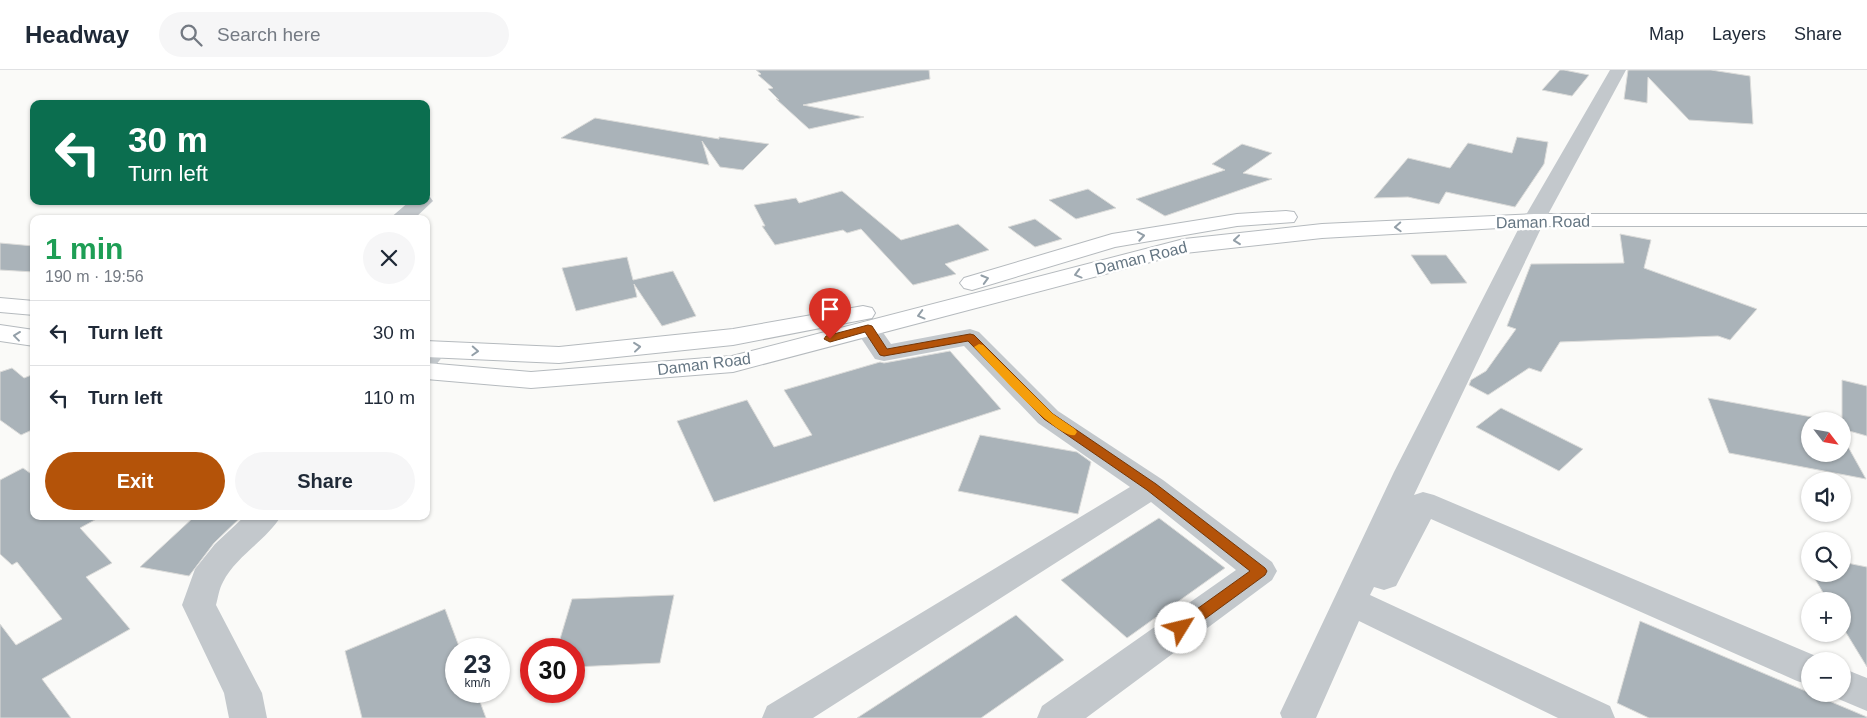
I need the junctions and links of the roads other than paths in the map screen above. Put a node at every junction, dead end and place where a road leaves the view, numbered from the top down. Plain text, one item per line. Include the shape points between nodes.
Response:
1 (1618, 70) edge
2 (418, 205) edge
3 (1867, 207) edge
4 (405, 215) edge
5 (1537, 215) junction
6 (1867, 220) edge
7 (0, 305) edge
8 (30, 308) edge
9 (868, 328) junction
10 (0, 334) edge
11 (30, 338) edge
12 (430, 358) edge
13 (430, 358) edge
14 (1152, 487) junction
15 (261, 520) edge
16 (1365, 567) junction
17 (1350, 601) junction
18 (1801, 666) edge
19 (1851, 688) edge
20 (1867, 695) edge
21 (1299, 713) dead end
22 (248, 718) edge
23 (781, 718) edge
24 (1056, 718) edge
25 (1596, 718) edge

1 - 5 street
2 - 4 street
3 - 5 main road
5 - 6 main road, Daman Road
5 -> 9 main road, Daman Road via 1322,231 1184,246
12 -> 5 main road via 559,355 733,337 859,313 1112,241 1237,220 1397,211
5 - 16 street
7 - 8 main road
9 - 13 main road, Daman Road via 733,364 531,380
9 - 14 street via 884,353 970,337 1048,417
11 -> 10 main road
14 - 23 street
14 - 24 street via 1260,571
15 - 22 street via 207,578 199,605 243,693
16 - 17 street
16 - 18 street via 1384,577 1423,503
17 - 21 street
17 - 25 street
19 - 20 street

